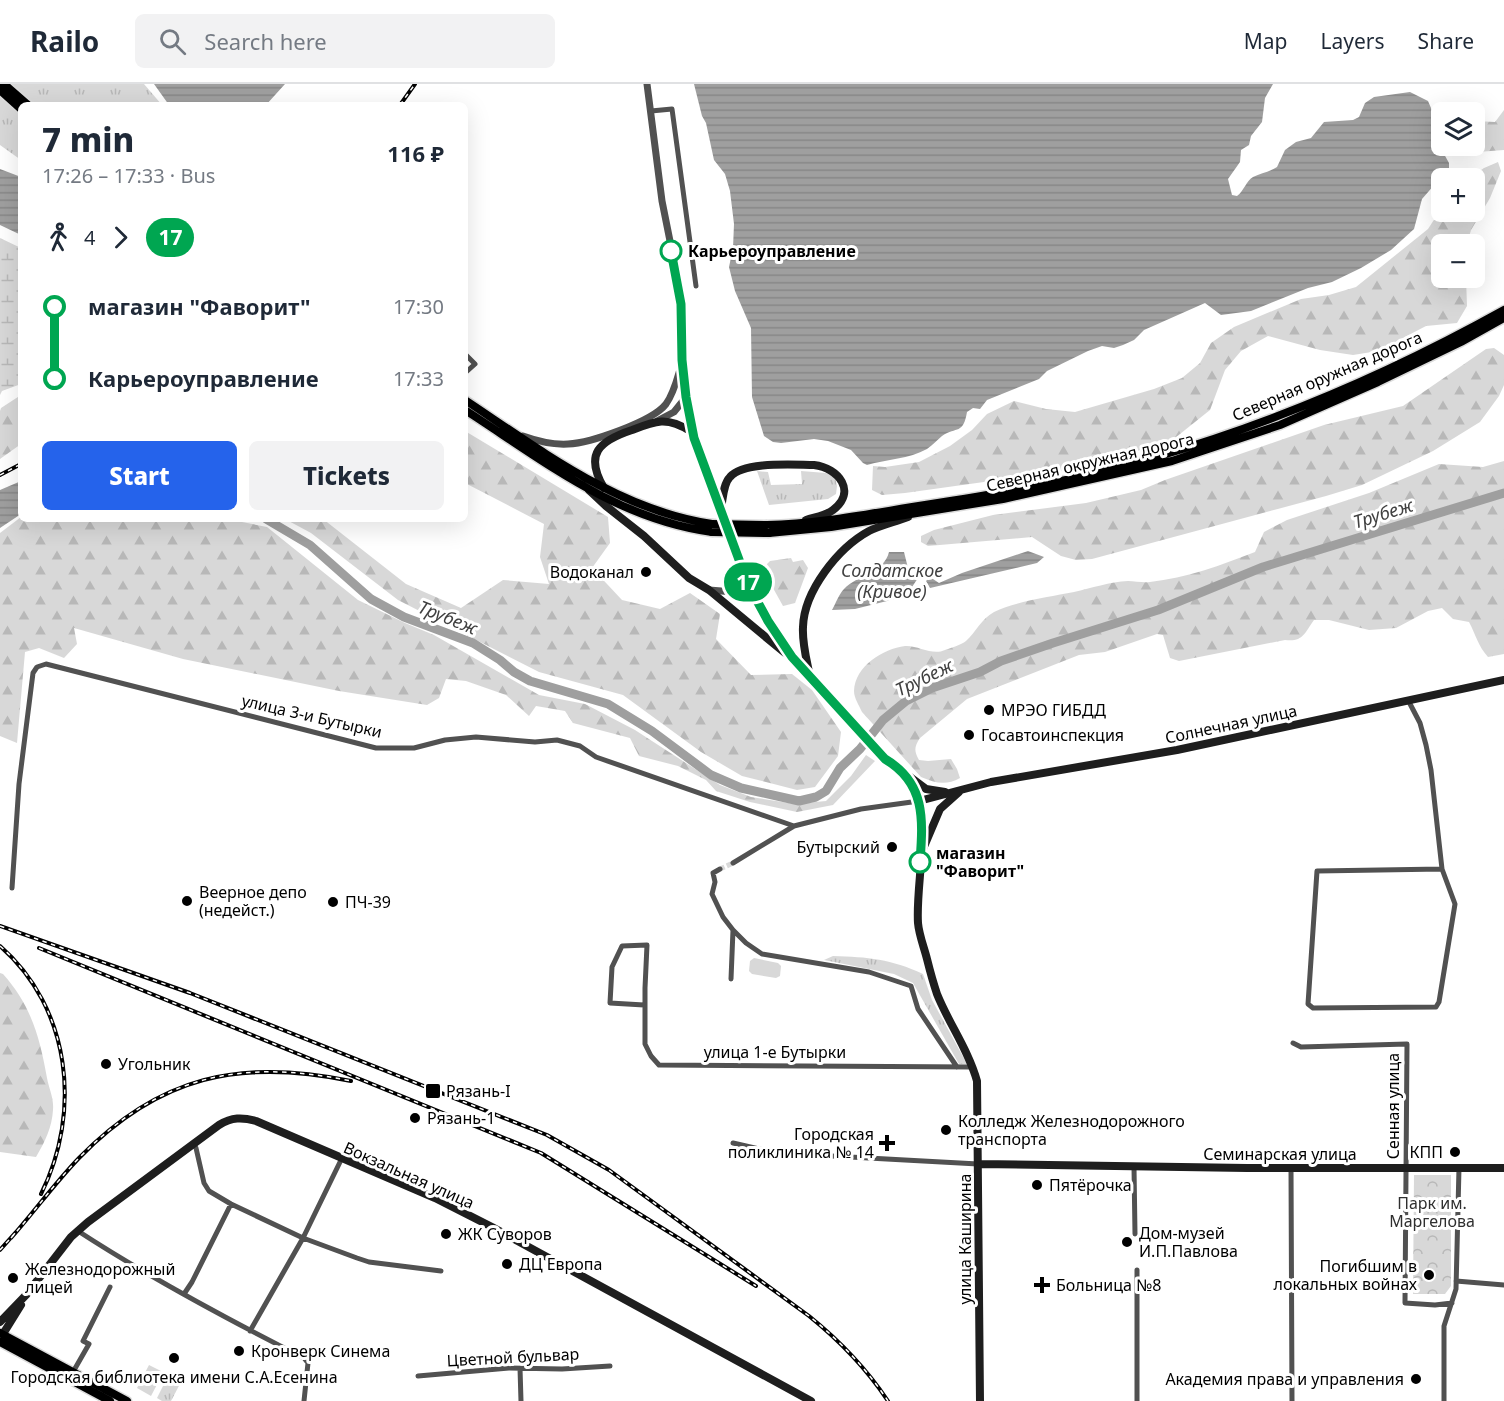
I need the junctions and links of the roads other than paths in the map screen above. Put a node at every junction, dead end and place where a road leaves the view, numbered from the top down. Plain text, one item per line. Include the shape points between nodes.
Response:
1 (4, 84) edge
2 (647, 84) edge
3 (0, 90) edge
4 (25, 102) edge
5 (18, 106) edge
6 (651, 111) junction
7 (696, 286) dead end
8 (1504, 310) edge
9 (1504, 318) edge
10 (468, 357) edge
11 (682, 360) junction
12 (468, 370) edge
13 (686, 397) junction
14 (468, 402) edge
15 (468, 412) edge
16 (651, 423) junction
17 (513, 432) junction
18 (694, 438) junction
19 (588, 489) junction
20 (606, 490) junction
21 (720, 510) junction
22 (915, 514) junction
23 (793, 524) junction
24 (712, 528) junction
25 (768, 529) junction
26 (748, 584) junction
27 (709, 590) junction
28 (792, 657) junction
29 (811, 679) junction
30 (1504, 680) edge
31 (1408, 700) junction
32 (900, 768) junction
33 (963, 789) junction
34 (953, 792) junction
35 (919, 801) junction
36 (794, 826) junction
37 (921, 856) junction
38 (735, 862) tunnel mouth
39 (720, 869) dead end
40 (1442, 869) junction
41 (12, 888) dead end
42 (733, 930) junction
43 (731, 979) dead end
44 (645, 1005) junction
45 (1293, 1043) dead end
46 (957, 1067) junction
47 (973, 1067) junction
48 (733, 1143) dead end
49 (193, 1144) junction
50 (341, 1160) junction
51 (978, 1164) junction
52 (1134, 1167) junction
53 (1291, 1168) junction
54 (1407, 1168) junction
55 (1459, 1168) junction
56 (1504, 1168) edge
57 (231, 1204) junction
58 (78, 1231) junction
59 (1135, 1234) dead end
60 (303, 1238) junction
61 (1137, 1270) dead end
62 (441, 1271) dead end
63 (1456, 1281) junction
64 (1504, 1285) edge
65 (111, 1287) dead end
66 (184, 1294) junction
67 (26, 1295) junction
68 (1452, 1303) junction
69 (0, 1322) edge
70 (250, 1331) junction
71 (1, 1337) edge
72 (610, 1366) dead end
73 (520, 1368) junction
74 (73, 1372) junction
75 (418, 1376) dead end
76 (110, 1401) edge
77 (127, 1401) edge
78 (304, 1401) edge
79 (521, 1401) edge
80 (811, 1401) edge
81 (980, 1401) edge
82 (1137, 1401) edge
83 (1292, 1401) edge
84 (1444, 1401) edge

1 - 4 main road
2 - 6 street
3 - 5 main road
6 - 7 street via 672,109
6 - 11 street via 681,304
8 - 23 main road, Северная оружная дорога via 1373,376 1275,417 1168,453 1000,493
9 - 22 main road, Северная окружная дорога via 1378,382 1280,424 1172,461 1032,494
10 - 12 street via 475,364
11 - 13 street
11 - 17 street via 664,406 641,422 569,444 538,441
13 - 16 street via 674,412
13 - 18 street
14 - 17 main road, Северная окружная дорога
15 - 19 main road, Северная окружная дорога
16 - 18 main road via 672,421 690,431
16 - 20 main road via 612,437 597,451 596,472
17 - 20 main road, Северная окружная дорога
18 - 21 main road
19 - 24 main road, Северная окружная дорога via 641,514 680,526
19 - 27 main road via 689,578
20 - 24 main road, Северная окружная дорога via 655,511
21 - 23 main road via 729,477 743,469 814,465 835,471 844,487 839,504 826,514
21 - 26 main road
22 - 25 main road, Северная окружная дорога via 821,528
22 - 29 main road via 860,536 823,575 808,601 804,619
23 - 25 main road, Северная оружная дорога
24 - 25 main road, Северная окружная дорога, bridge
26 - 27 street via 735,592
26 - 28 main road
27 - 28 main road
28 - 29 main road
29 - 32 main road via 885,759
30 - 31 main road, Солнечная улица
31 - 33 main road, Солнечная улица via 1177,750
31 - 40 street via 1426,745
32 - 34 main road via 926,789
32 - 35 main road
33 - 34 main road, Солнечная улица
33 - 37 main road, Солнечная улица via 940,809
34 - 35 main road, Солнечная улица
35 - 36 street via 861,809
35 - 37 main road, улица Каширина
36 - 38 street
36 - 41 street, улица 3-и Бутырки via 557,740 476,737 414,748 376,748 46,664 33,673 19,784
37 - 47 main road, улица Каширина via 921,936 938,995
39 - 42 street via 713,873 712,894
40 - 40 street via 1455,904 1436,1007 1313,1008 1308,1004 1317,871
42 - 43 street
42 - 46 street via 762,954 869,972 911,986 918,1009
44 - 44 street, улица 1-е Бутырки via 647,945 622,946 612,967 610,1003
44 - 46 street, улица 1-е Бутырки via 645,1044 659,1065
45 - 54 street, Сенная улица via 1301,1047 1407,1044
46 - 47 street, улица 1-е Бутырки
47 - 51 main road, улица Каширина via 977,1081
48 - 51 street, Семинарская улица via 777,1153
49 - 50 main road, Вокзальная улица via 225,1122 244,1118
49 - 57 street via 204,1184
49 - 58 main road, Вокзальная улица
50 - 60 street
50 - 80 main road, Вокзальная улица via 435,1198 499,1230
51 - 52 main road, Семинарская улица
51 - 81 main road, улица Каширина
52 - 53 main road, Семинарская улица
52 - 59 street
53 - 54 main road, Семинарская улица
53 - 83 street
54 - 55 main road, Семинарская улица
54 - 68 street, Сенная улица via 1405,1303
55 - 56 main road, Семинарская улица
55 - 63 street
57 - 60 street
57 - 66 street
58 - 66 street
58 - 67 main road, Вокзальная улица
60 - 62 street via 369,1262
60 - 70 street
61 - 82 street
63 - 64 street
63 - 68 street
65 - 74 street via 83,1341 89,1344
66 - 70 street
67 - 69 main road, Вокзальная улица
67 - 71 main road, Вокзальная улица
68 - 84 street via 1444,1326
70 - 78 street via 308,1363
71 - 74 main road
71 - 76 main road
72 - 73 street, Цветной бульвар
73 - 75 street, Цветной бульвар
73 - 79 street
74 - 77 main road

